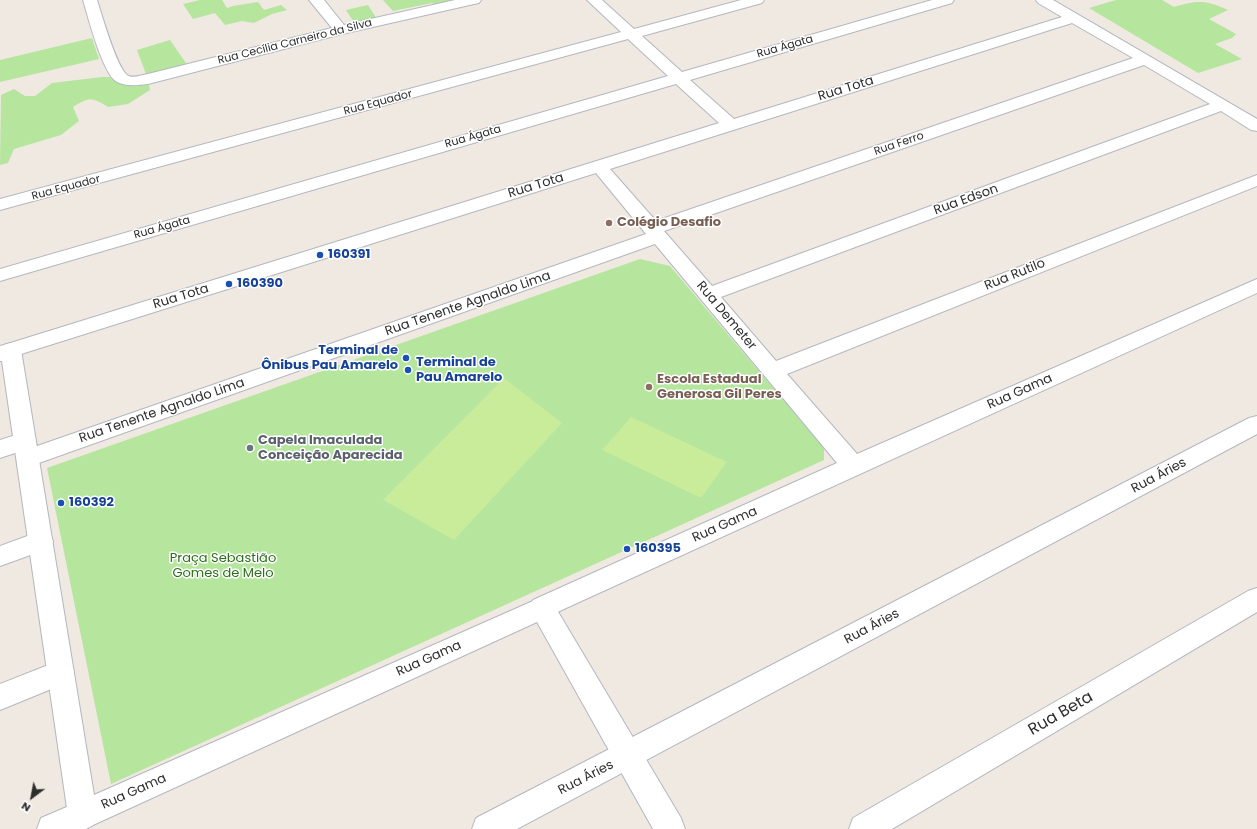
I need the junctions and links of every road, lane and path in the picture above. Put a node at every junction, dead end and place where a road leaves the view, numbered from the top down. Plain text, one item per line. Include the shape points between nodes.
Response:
1 (90, 0) edge
2 (316, 0) edge
3 (474, 0) edge
4 (594, 0) edge
5 (757, 0) edge
6 (947, 0) edge
7 (1043, 0) edge
8 (1073, 18) junction
9 (340, 30) junction
10 (632, 34) junction
11 (1145, 59) junction
12 (680, 77) junction
13 (1223, 105) junction
14 (731, 125) junction
15 (1257, 126) edge
16 (599, 166) junction
17 (1257, 180) edge
18 (0, 206) edge
19 (655, 232) junction
20 (0, 275) edge
21 (1257, 285) edge
22 (708, 294) junction
23 (5, 352) edge
24 (773, 371) junction
25 (1257, 424) edge
26 (0, 449) edge
27 (26, 449) junction
28 (853, 466) junction
29 (40, 541) junction
30 (0, 556) edge
31 (1257, 599) edge
32 (542, 608) junction
33 (61, 672) junction
34 (0, 697) edge
35 (628, 756) junction
36 (83, 814) junction
37 (52, 829) edge
38 (487, 829) edge
39 (670, 829) edge
40 (864, 829) edge

1 - 9 street, Rua Cecília Carneiro da Silva via 118,74 122,79 134,81
2 - 9 street
3 - 9 street, Rua Cecília Carneiro da Silva
4 - 10 street
5 - 10 street, Rua Equador
6 - 12 street, Rua Ágata
7 - 8 street
8 - 11 street
8 - 14 street, Rua Tota
10 - 12 street
10 - 18 street, Rua Equador
11 - 13 street
11 - 19 street, Rua Ferro
12 - 14 street
12 - 20 street, Rua Ágata
13 - 15 street
13 - 22 street, Rua Edson
14 - 16 street, Rua Tota
16 - 19 street, Rua Demeter
16 - 23 street, Rua Tota
17 - 24 street, Rua Rutilo
19 - 22 street, Rua Demeter
19 - 27 street, Rua Tenente Agnaldo Lima
21 - 28 street, Rua Gama
22 - 24 street, Rua Demeter
23 - 27 street
24 - 28 street, Rua Demeter
25 - 35 street, Rua Áries
26 - 27 street, Rua Tenente Agnaldo Lima
27 - 29 street
28 - 32 street, Rua Gama
29 - 30 street
29 - 33 street
31 - 40 street, Rua Beta
32 - 35 street
32 - 36 street, Rua Gama
33 - 34 street
33 - 36 street
35 - 38 street, Rua Áries
35 - 39 street
36 - 37 street, Rua Gama

